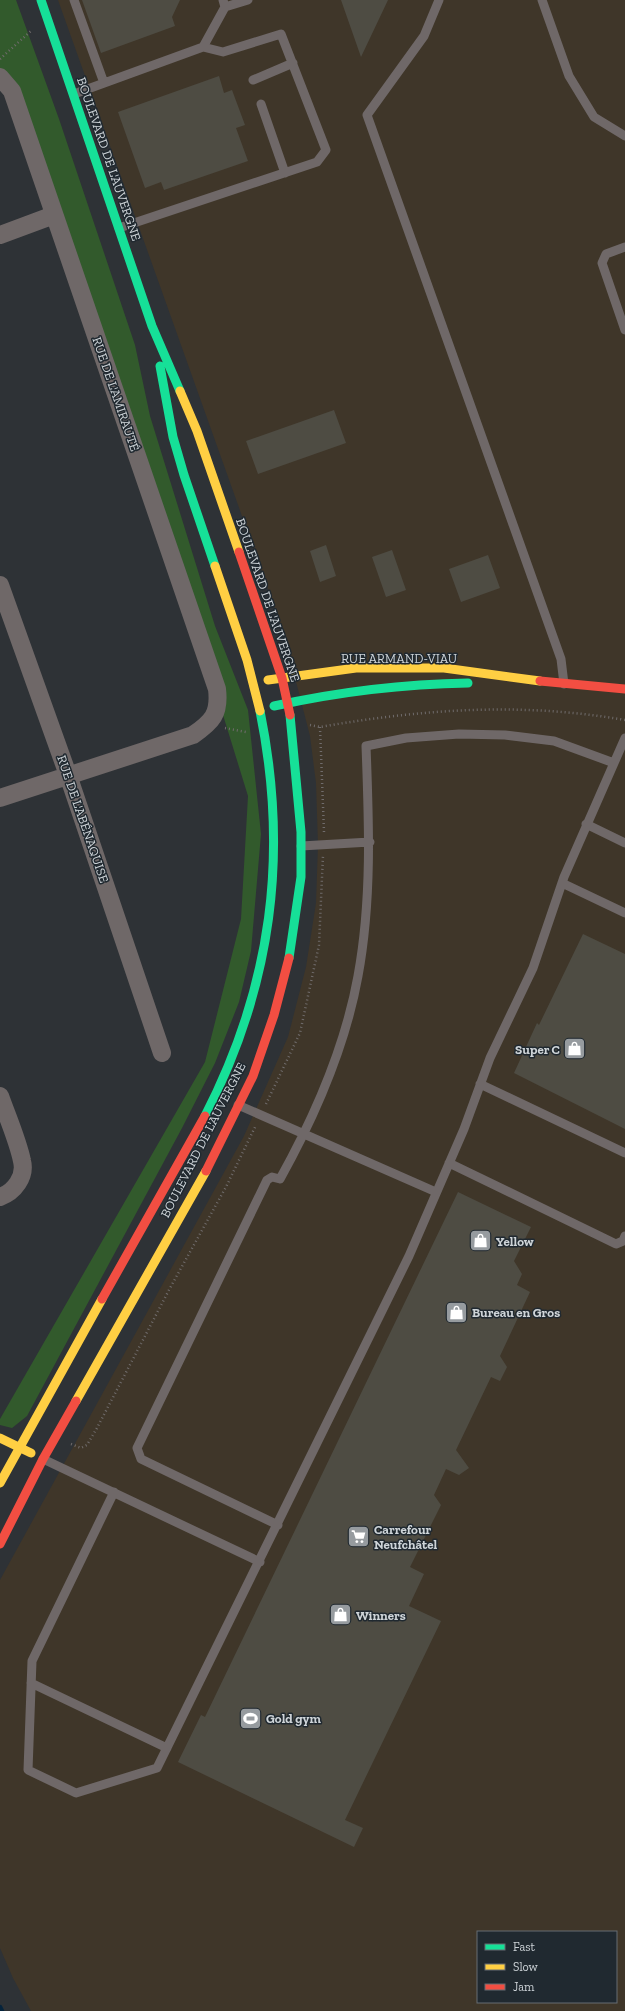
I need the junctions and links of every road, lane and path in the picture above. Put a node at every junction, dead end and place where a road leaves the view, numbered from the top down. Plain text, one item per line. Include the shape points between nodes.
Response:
1 (41, 0) edge
2 (74, 0) edge
3 (248, 0) edge
4 (440, 0) edge
5 (542, 0) edge
6 (224, 3) edge
7 (47, 17) junction
8 (203, 47) junction
9 (0, 60) edge
10 (293, 63) junction
11 (0, 77) edge
12 (253, 80) dead end
13 (104, 83) junction
14 (74, 94) junction
15 (261, 104) dead end
16 (625, 136) edge
17 (285, 173) junction
18 (54, 215) junction
19 (119, 228) junction
20 (0, 235) edge
21 (625, 247) edge
22 (152, 326) junction
23 (625, 330) edge
24 (0, 585) edge
25 (282, 678) junction
26 (253, 682) junction
27 (545, 682) junction
28 (564, 684) junction
29 (625, 690) edge
30 (287, 703) junction
31 (259, 709) junction
32 (213, 718) junction
33 (625, 720) edge
34 (314, 725) dead end
35 (249, 731) dead end
36 (624, 744) edge
37 (614, 763) junction
38 (68, 775) junction
39 (0, 798) edge
40 (586, 824) junction
41 (370, 842) junction
42 (625, 843) edge
43 (301, 846) junction
44 (562, 883) junction
45 (625, 914) edge
46 (162, 1053) dead end
47 (480, 1084) junction
48 (0, 1096) edge
49 (238, 1105) junction
50 (305, 1135) junction
51 (625, 1153) edge
52 (449, 1163) junction
53 (436, 1192) junction
54 (0, 1197) edge
55 (625, 1236) edge
56 (0, 1438) edge
57 (19, 1447) junction
58 (43, 1459) junction
59 (0, 1483) edge
60 (114, 1492) junction
61 (278, 1525) junction
62 (0, 1544) edge
63 (260, 1562) junction
64 (31, 1683) junction
65 (167, 1748) junction

1 - 7 main road, BOULEVARD DE L'AUVERGNE
2 - 13 lane
3 - 6 lane
4 - 28 lane via 424,36 367,115 561,659
5 - 16 lane via 569,76 594,117
6 - 8 lane
7 - 9 path
7 - 14 main road, BOULEVARD DE L'AUVERGNE
8 - 10 lane via 223,52 281,34
8 - 13 lane
10 - 12 lane
10 - 17 lane via 326,150 317,162
11 - 18 street, RUE DE L'AMIRAUTÉ via 12,91
13 - 14 lane
14 - 19 main road, BOULEVARD DE L'AUVERGNE
15 - 17 lane
17 - 19 lane
18 - 20 street
18 - 32 street, RUE DE L'AMIRAUTÉ via 217,689 219,702
19 - 22 main road, BOULEVARD DE L'AUVERGNE
21 - 23 lane via 606,254 602,263
22 - 25 main road, BOULEVARD DE L'AUVERGNE via 197,431
22 - 26 main road, BOULEVARD DE L'AUVERGNE via 173,437
24 - 38 street, RUE DE L'ABÉNAQUISE
25 - 26 main road, RUE ARMAND-VIAU
25 - 27 main road, RUE ARMAND-VIAU via 356,668 444,668
25 - 30 main road, BOULEVARD DE L'AUVERGNE
26 - 31 main road, BOULEVARD DE L'AUVERGNE
27 - 28 main road, RUE ARMAND-VIAU
27 - 30 main road, RUE ARMAND-VIAU via 443,683 345,691
28 - 29 main road, RUE ARMAND-VIAU
30 - 31 main road, RUE ARMAND-VIAU
30 - 43 main road, BOULEVARD DE L'AUVERGNE via 296,763
31 - 57 main road, BOULEVARD DE L'AUVERGNE via 272,802 273,890 259,977 247,1019 230,1066 179,1165
32 - 35 path via 227,729
32 - 38 street via 193,735
33 - 34 path via 568,713 480,709 411,713 320,727
36 - 37 lane
37 - 40 lane
37 - 41 lane via 554,741 505,734 406,738 366,746
38 - 39 street
38 - 46 street, RUE DE L'ABÉNAQUISE
40 - 42 lane
40 - 44 lane
41 - 43 lane
41 - 50 lane via 365,922 358,976 344,1032
43 - 49 main road, BOULEVARD DE L'AUVERGNE via 301,877 291,949 274,1015 253,1076
44 - 45 lane
44 - 47 lane via 533,968
47 - 51 lane
47 - 52 lane
48 - 54 street via 23,1162 22,1175 16,1187
49 - 50 lane
49 - 58 main road, BOULEVARD DE L'AUVERGNE via 207,1168
50 - 53 lane
50 - 61 lane via 280,1179 272,1177 267,1180 137,1448 141,1460
52 - 53 lane
52 - 55 lane via 616,1244 623,1241
53 - 61 lane via 409,1256
56 - 57 main road
57 - 58 main road
57 - 59 main road, BOULEVARD DE L'AUVERGNE
58 - 60 lane
58 - 62 main road, BOULEVARD DE L'AUVERGNE
60 - 63 lane
60 - 64 lane via 32,1661
61 - 63 lane
63 - 65 lane
64 - 65 lane
64 - 65 lane via 28,1770 76,1793 157,1768

